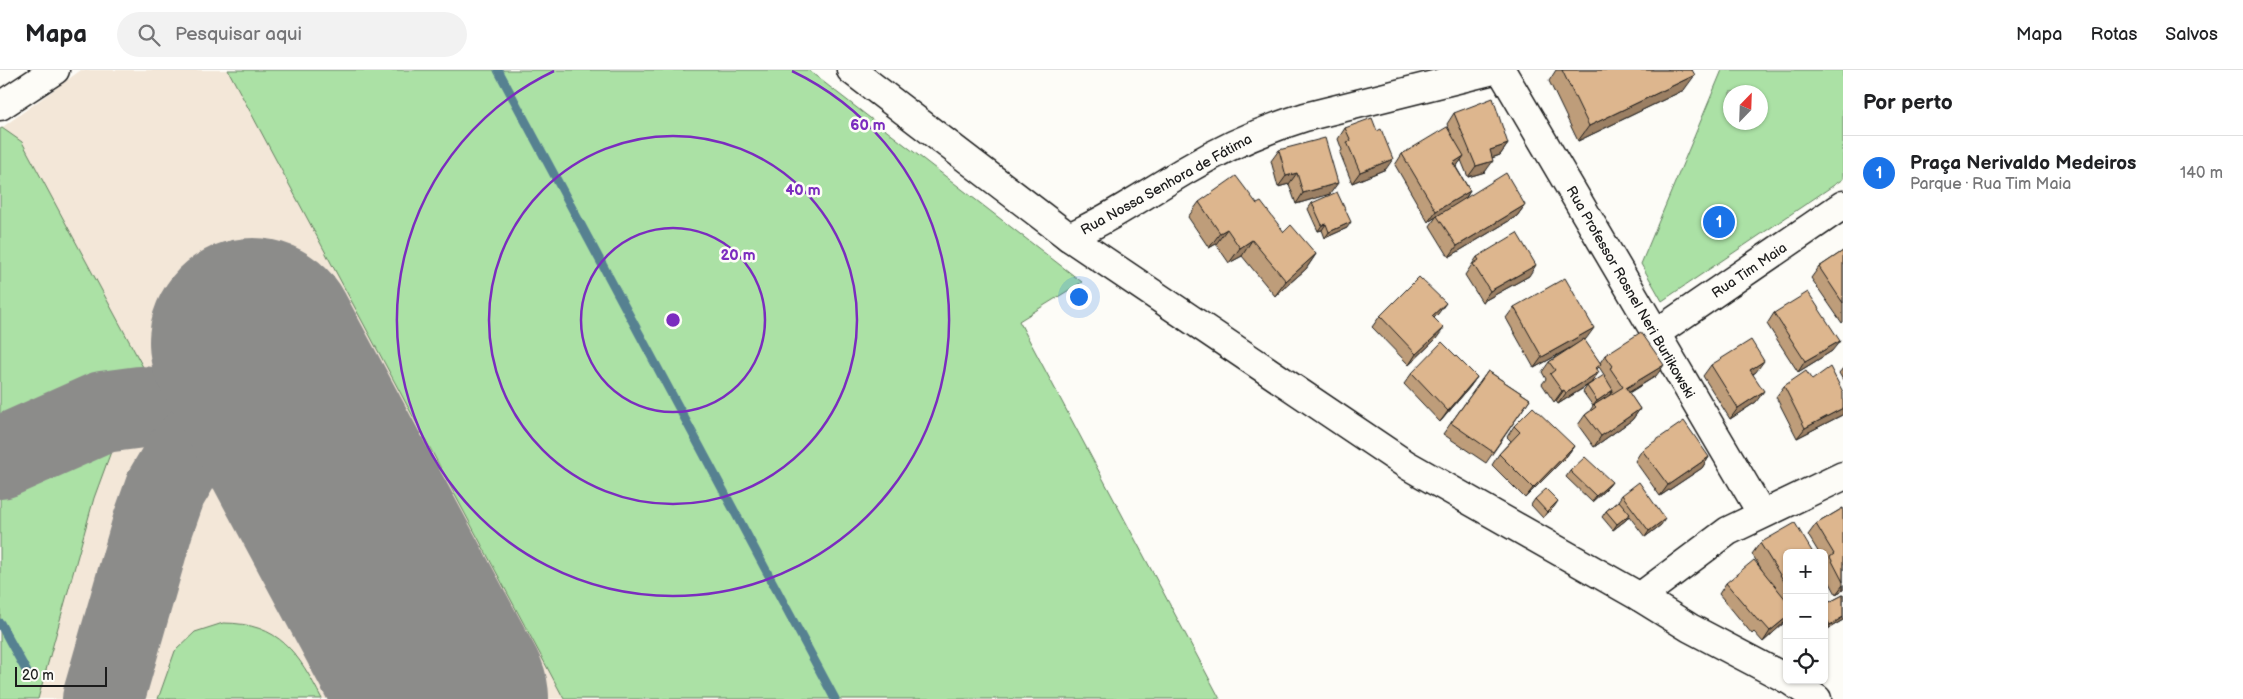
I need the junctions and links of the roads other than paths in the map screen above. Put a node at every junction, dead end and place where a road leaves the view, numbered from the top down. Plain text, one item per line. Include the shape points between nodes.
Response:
1 (55, 70) edge
2 (851, 70) edge
3 (1494, 70) edge
4 (1501, 70) edge
5 (0, 106) edge
6 (1843, 205) edge
7 (1070, 237) junction
8 (1655, 334) junction
9 (1843, 476) edge
10 (1762, 514) junction
11 (1640, 597) junction
12 (1783, 677) edge
13 (1794, 684) edge
14 (1817, 699) edge

1 - 5 street
2 - 7 street
3 - 7 street, Rua Nossa Senhora de Fátima via 1275,127 1187,169 1110,217
4 - 8 street, Rua Professor Rosnel Neri Burlikowski
6 - 8 street, Rua Tim Maia
7 - 11 street via 1407,465
8 - 10 street, Rua Professor Rosnel Neri Burlikowski
9 - 10 street
10 - 11 street via 1728,531
11 - 12 street via 1690,628
13 - 14 street

